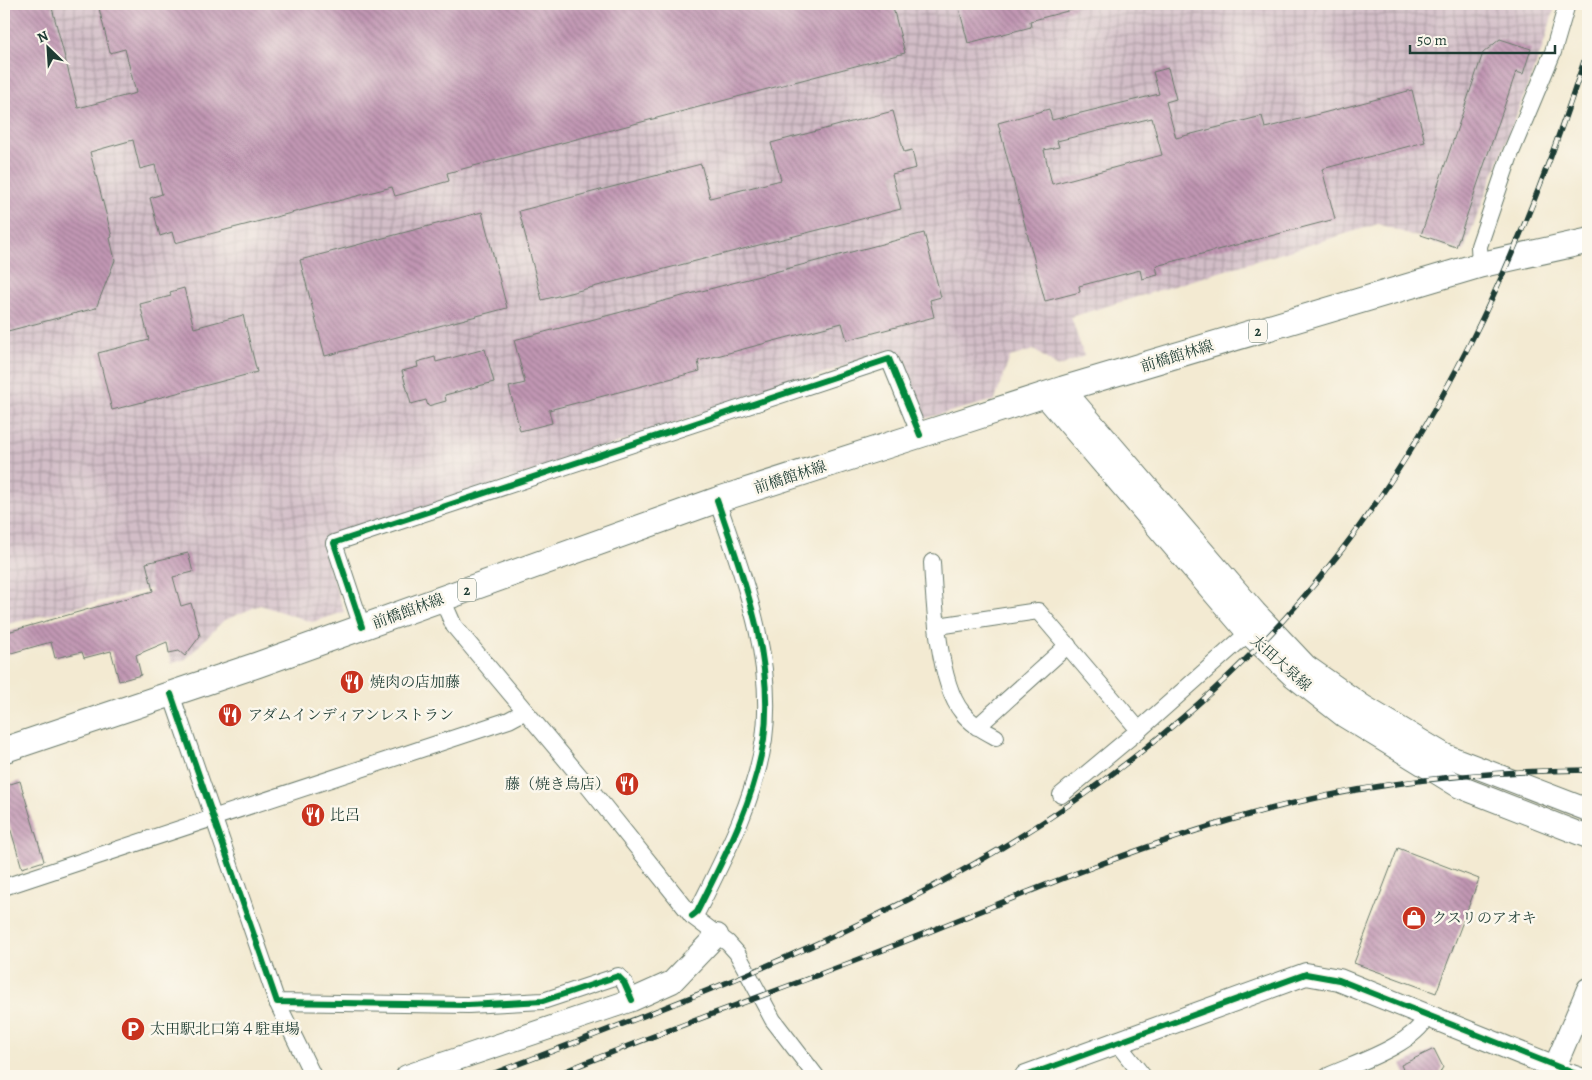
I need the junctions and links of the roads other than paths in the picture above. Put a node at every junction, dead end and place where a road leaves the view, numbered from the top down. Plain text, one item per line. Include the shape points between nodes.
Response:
1 (1567, 4) edge
2 (1588, 241) edge
3 (1480, 265) junction
4 (1054, 393) junction
5 (920, 435) junction
6 (717, 500) junction
7 (932, 562) dead end
8 (442, 599) junction
9 (938, 626) junction
10 (362, 627) junction
11 (1248, 633) junction
12 (1068, 645) junction
13 (171, 694) junction
14 (524, 712) junction
15 (977, 727) junction
16 (1139, 730) junction
17 (996, 737) dead end
18 (4, 750) edge
19 (1061, 795) dead end
20 (1588, 810) edge
21 (213, 817) junction
22 (1588, 837) edge
23 (4, 887) edge
24 (692, 916) junction
25 (718, 935) junction
26 (1588, 989) edge
27 (632, 1000) junction
28 (277, 1002) junction
29 (1428, 1016) junction
30 (1117, 1043) junction
31 (1553, 1072) edge
32 (313, 1076) edge
33 (407, 1076) edge
34 (816, 1076) edge
35 (1026, 1076) edge
36 (1143, 1076) edge
37 (1328, 1076) edge
38 (1581, 1076) edge

1 - 3 street via 1478,246
2 - 3 main road, 前橋館林線 / 2
3 - 4 main road, 前橋館林線 / 2
4 - 5 main road, 前橋館林線 / 2
4 - 11 main road, 太田大泉線
4 - 20 main road, 太田大泉線 via 1306,666 1363,706 1445,755
5 - 6 main road, 前橋館林線 / 2
5 - 10 street via 889,359 334,543
6 - 8 main road, 前橋館林線 / 2
6 - 24 street via 760,638 766,692 764,739 754,781 729,849
7 - 9 street
8 - 10 main road, 前橋館林線 / 2
8 - 14 street via 454,626
9 - 12 street via 1038,611
9 - 15 street via 949,690 962,713
10 - 13 main road, 前橋館林線 / 2
11 - 16 street
11 - 22 main road, 太田大泉線 via 1337,711 1413,760 1460,787
12 - 15 street
12 - 16 street
13 - 18 main road, 前橋館林線 / 2
13 - 21 street
14 - 21 street via 509,720
14 - 24 street
15 - 17 street
16 - 19 street
21 - 23 street
21 - 28 street
24 - 25 street
25 - 27 main road via 672,982
25 - 34 street via 737,953 773,1020
26 - 31 main road
27 - 28 street via 618,976 543,1001 468,1005
27 - 33 main road
28 - 32 street
29 - 30 main road via 1339,980 1306,974
29 - 31 main road
29 - 37 street via 1407,1039
30 - 35 main road
30 - 36 street
31 - 38 street

